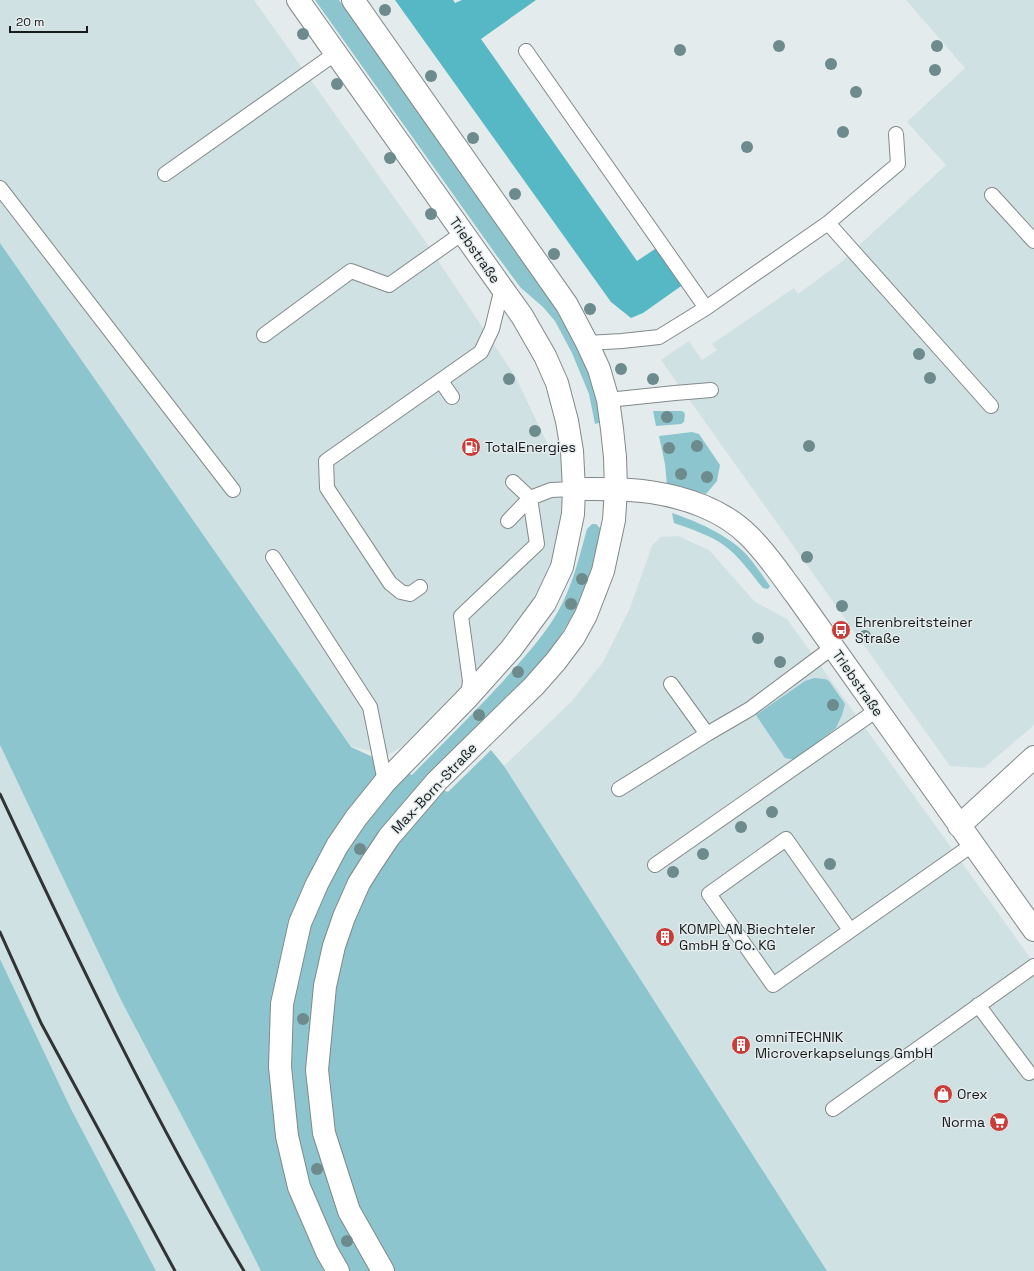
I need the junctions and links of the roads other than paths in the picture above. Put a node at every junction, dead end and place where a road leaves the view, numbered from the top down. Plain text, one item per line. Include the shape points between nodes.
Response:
1 (298, 0) edge
2 (353, 0) edge
3 (526, 51) dead end
4 (336, 53) junction
5 (896, 134) dead end
6 (165, 174) dead end
7 (0, 188) edge
8 (992, 195) dead end
9 (828, 223) junction
10 (464, 232) junction
11 (1034, 241) edge
12 (502, 288) junction
13 (706, 308) junction
14 (264, 335) dead end
15 (587, 343) junction
16 (441, 381) junction
17 (711, 390) dead end
18 (452, 397) dead end
19 (608, 400) junction
20 (991, 406) dead end
21 (513, 482) dead end
22 (574, 489) junction
23 (233, 490) dead end
24 (616, 490) junction
25 (530, 498) junction
26 (508, 521) dead end
27 (273, 557) dead end
28 (420, 587) dead end
29 (833, 648) junction
30 (671, 684) dead end
31 (468, 697) junction
32 (877, 710) junction
33 (707, 734) junction
34 (1034, 757) edge
35 (385, 782) junction
36 (618, 789) dead end
37 (959, 826) junction
38 (972, 845) junction
39 (655, 865) dead end
40 (850, 930) junction
41 (1034, 930) edge
42 (1034, 966) edge
43 (978, 1005) junction
44 (1029, 1073) dead end
45 (833, 1109) dead end
46 (338, 1271) edge
47 (383, 1271) edge

1 - 4 main road, Triebstraße
2 - 15 main road via 567,305
3 - 13 lane
4 - 6 lane
4 - 10 main road, Triebstraße
5 - 9 lane via 898,164
7 - 23 lane
8 - 11 lane
9 - 13 lane
9 - 20 lane
10 - 12 main road, Triebstraße
10 - 14 lane via 389,285 351,271
12 - 16 lane via 492,329 481,352
12 - 22 main road, Triebstraße via 526,323 557,383 572,451
13 - 15 lane via 659,337
15 - 19 main road via 599,369
16 - 18 lane
16 - 28 lane via 326,461 327,488 390,583 401,592 410,594
17 - 19 lane
19 - 24 main road
21 - 25 lane
22 - 24 main road, Triebstraße
22 - 25 lane via 551,490
22 - 31 main road via 573,514 562,567 545,603 511,649
24 - 29 main road, Triebstraße via 669,496 699,504 725,516 748,535 781,575
24 - 47 main road, Max-Born-Straße via 614,520 603,571 586,615 574,637 534,686 436,781 389,837 359,883 334,946 326,986 317,1070 324,1133 349,1211
25 - 26 lane
25 - 31 lane via 537,544 461,616 470,681
27 - 35 lane via 370,707
29 - 32 main road, Triebstraße
29 - 33 lane via 750,709
30 - 33 lane
31 - 35 main road
32 - 37 main road, Triebstraße
32 - 39 lane
33 - 36 lane
34 - 37 main road
35 - 46 main road via 356,818 317,884 300,923 282,1004 280,1067 287,1136 300,1187 327,1252
37 - 38 main road, Triebstraße
38 - 40 lane
38 - 41 main road, Triebstraße
40 - 40 lane via 773,986 708,894 786,839
42 - 43 lane
43 - 44 lane
43 - 45 lane

